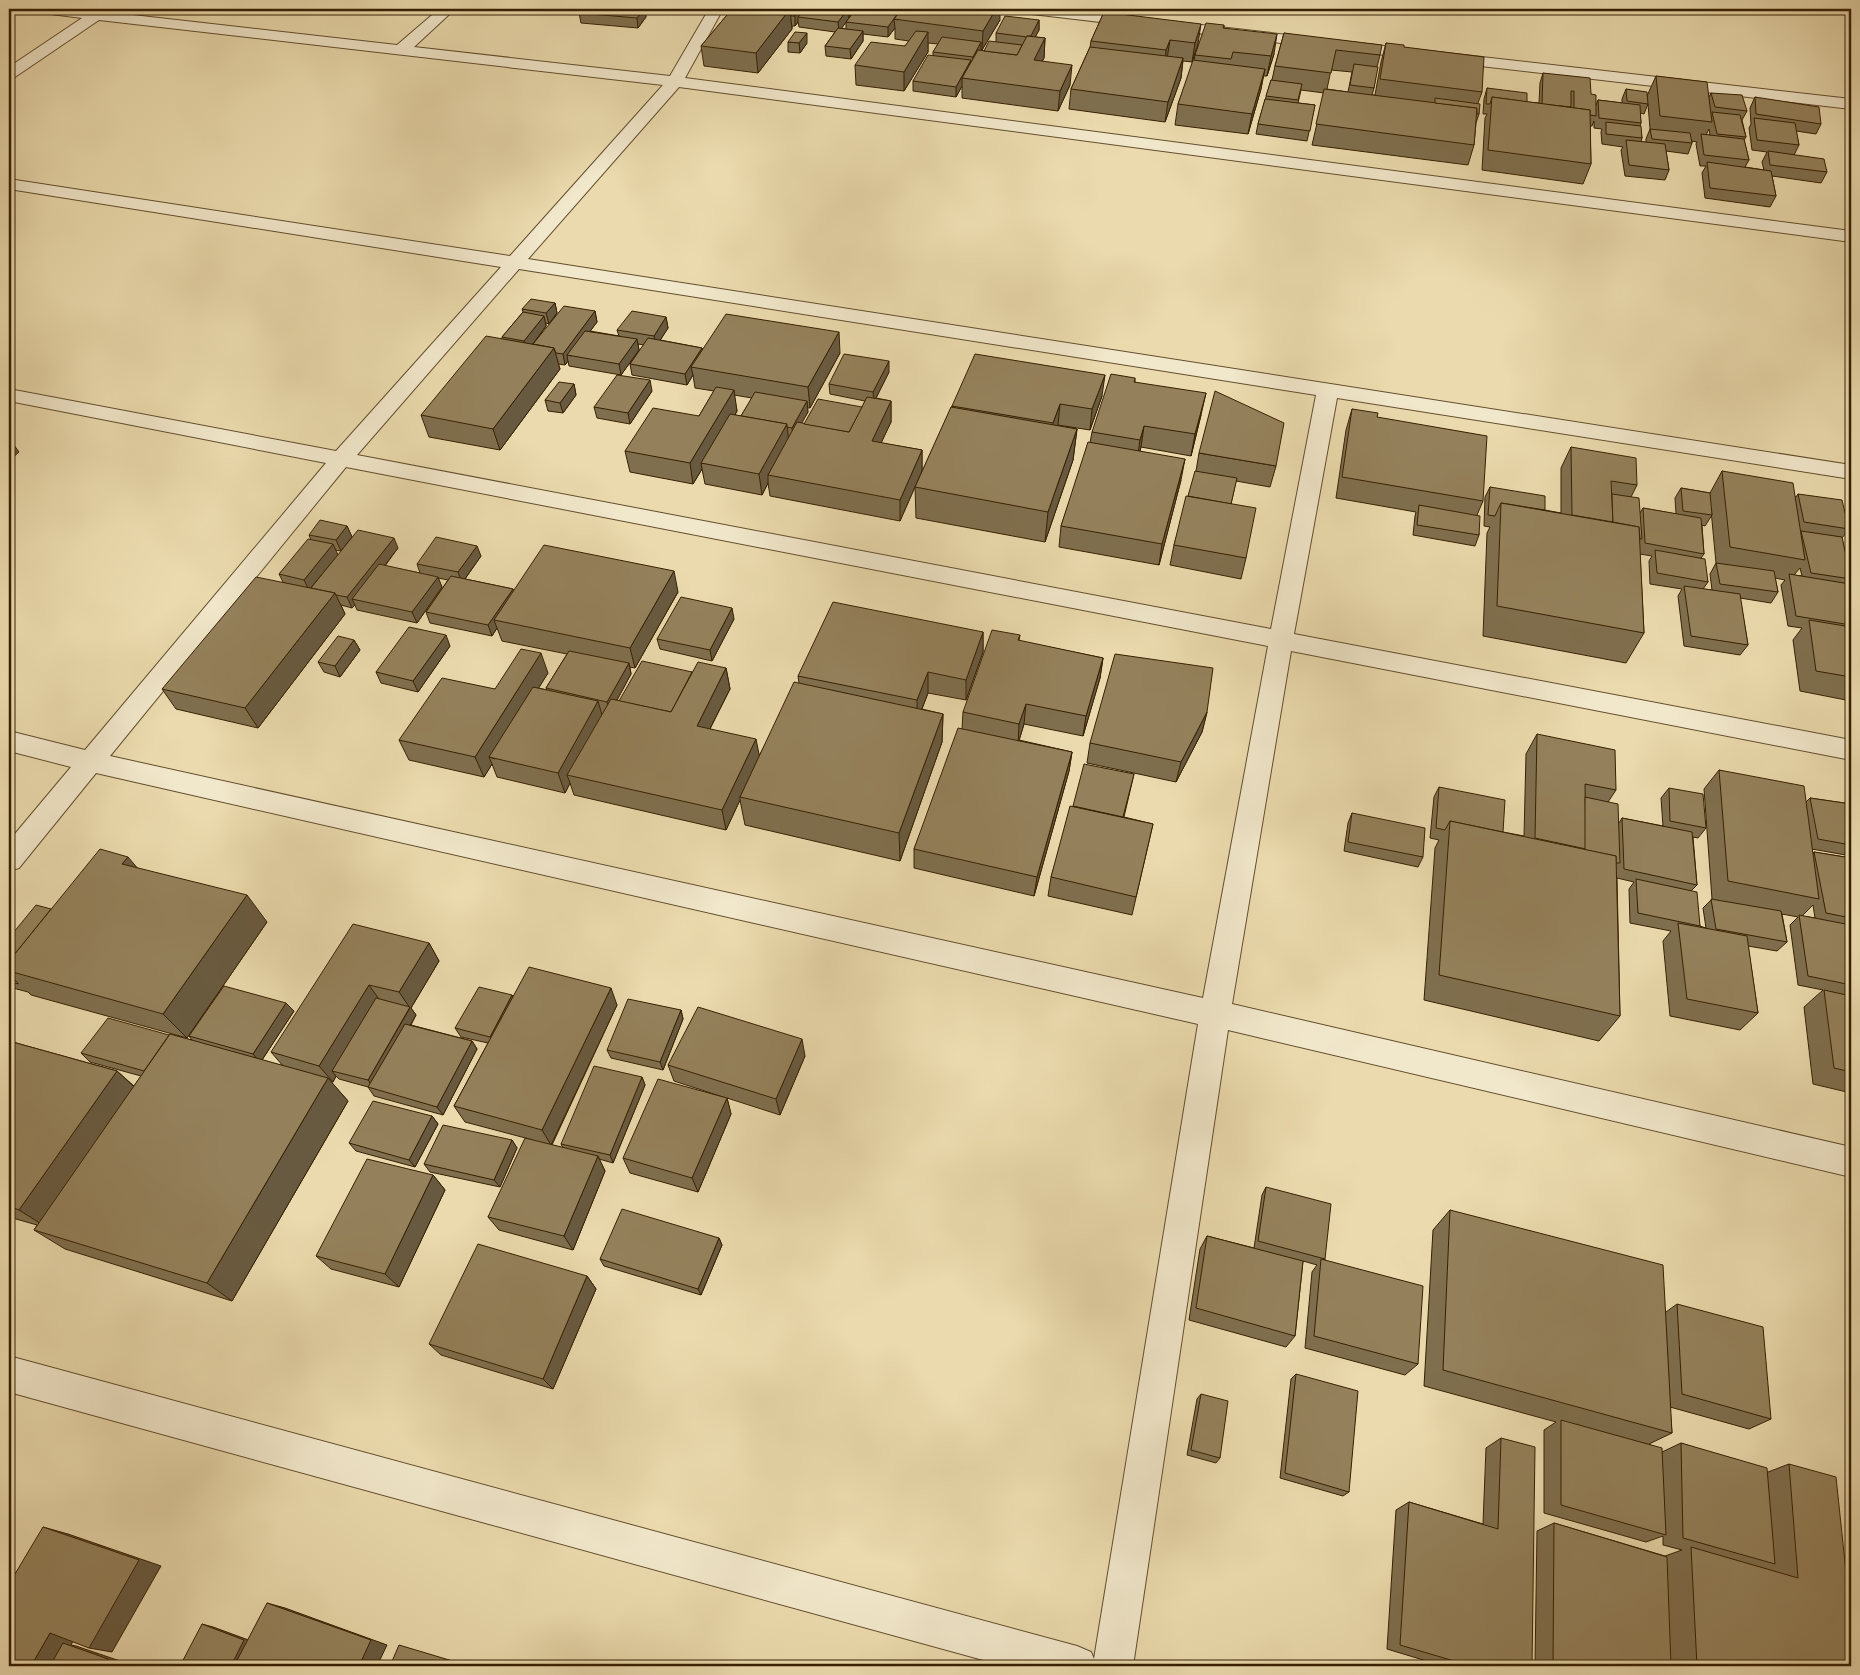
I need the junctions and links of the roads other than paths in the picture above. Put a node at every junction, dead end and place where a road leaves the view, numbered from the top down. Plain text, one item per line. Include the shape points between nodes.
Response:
1 (43, 9) edge
2 (448, 9) edge
3 (716, 9) edge
4 (1023, 9) edge
5 (96, 15) junction
6 (401, 50) junction
7 (9, 74) edge
8 (675, 82) junction
9 (1851, 104) edge
10 (9, 184) edge
11 (1851, 236) edge
12 (515, 263) junction
13 (1328, 389) junction
14 (9, 395) edge
15 (341, 459) junction
16 (1851, 472) edge
17 (1281, 640) junction
18 (9, 741) edge
19 (1851, 750) edge
20 (91, 762) junction
21 (9, 860) edge
22 (1215, 1014) junction
23 (1851, 1162) edge
24 (9, 1374) edge
25 (1078, 1666) edge
26 (1113, 1666) edge

1 - 5 street
2 - 6 street
3 - 8 street
4 - 9 street
5 - 6 street
5 - 7 street
6 - 8 street
8 - 11 street
8 - 12 street
10 - 12 street
12 - 13 street
12 - 15 street
13 - 16 street
13 - 17 street
14 - 15 street
15 - 17 street
15 - 20 street
17 - 19 street
17 - 22 street
18 - 20 street
20 - 21 street
20 - 22 street
22 - 23 street
22 - 26 street
24 - 25 street

